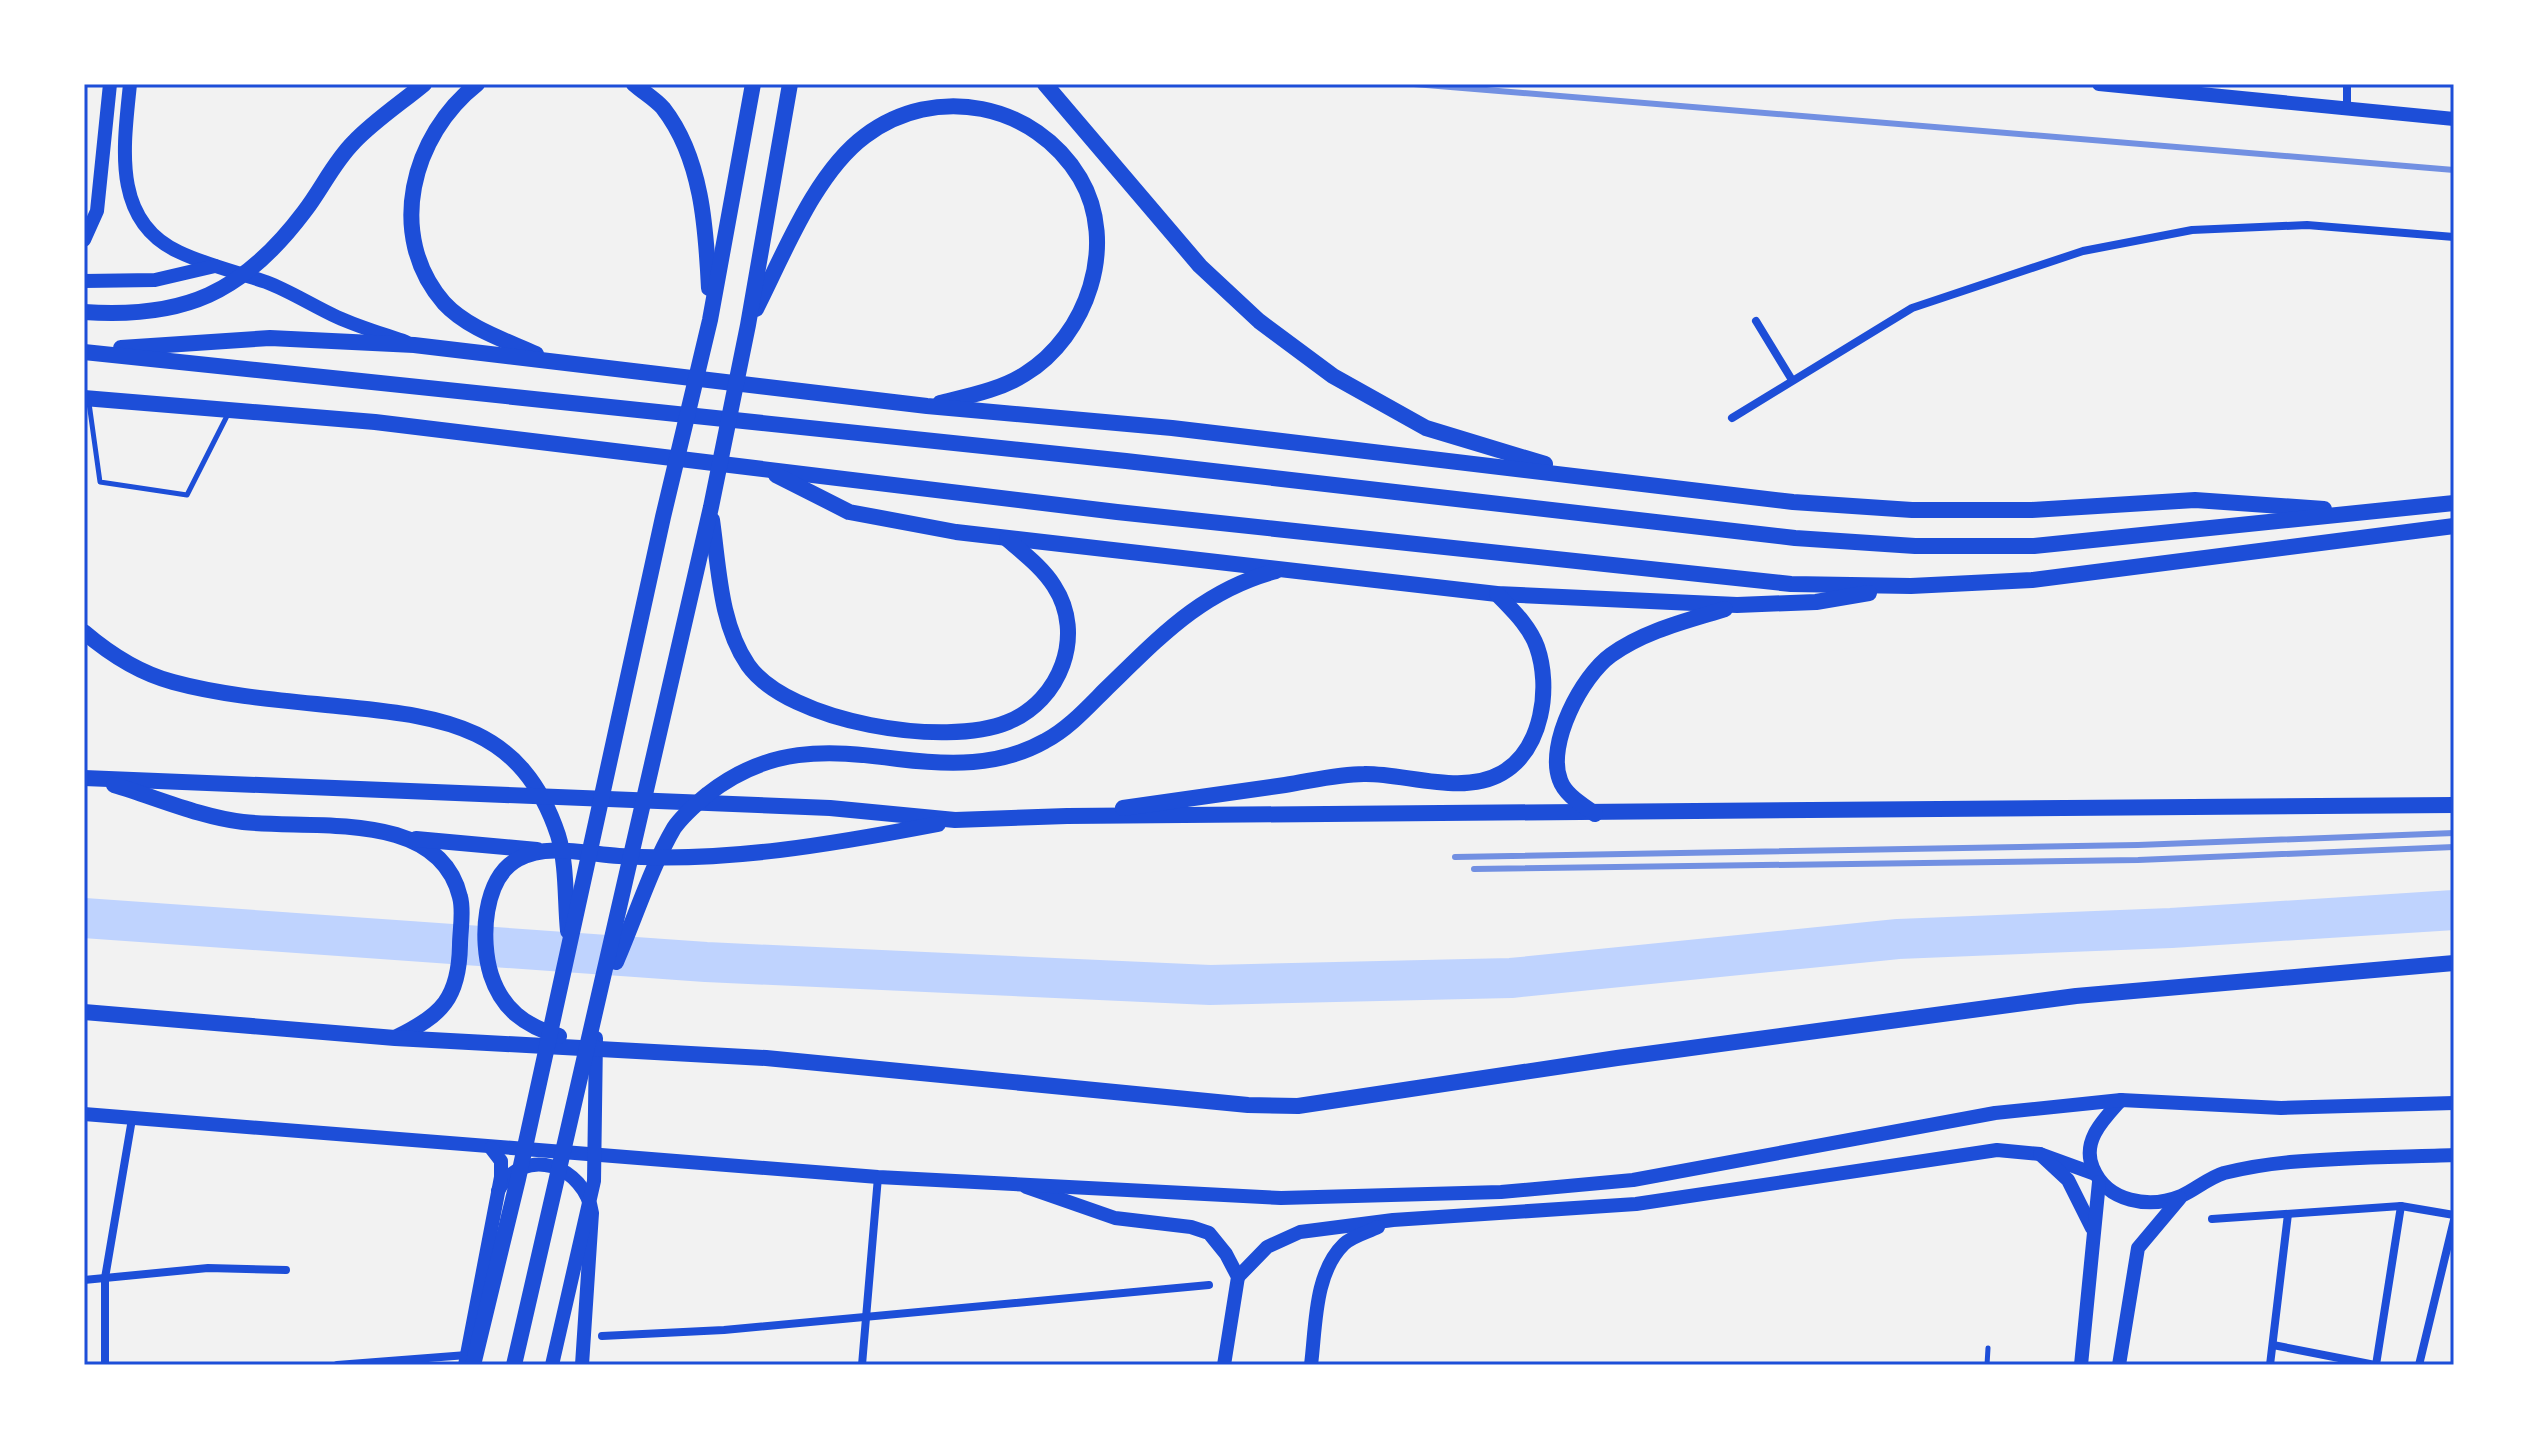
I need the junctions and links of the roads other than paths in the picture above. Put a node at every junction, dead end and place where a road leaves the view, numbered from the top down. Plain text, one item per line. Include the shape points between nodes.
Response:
1 (110, 84) edge
2 (130, 84) edge
3 (424, 84) edge
4 (477, 84) edge
5 (634, 84) edge
6 (753, 84) edge
7 (790, 84) edge
8 (1045, 84) edge
9 (2099, 84) edge
10 (2347, 84) edge
11 (2347, 107) junction
12 (2454, 119) edge
13 (2454, 237) edge
14 (84, 240) edge
15 (215, 266) junction
16 (84, 281) edge
17 (84, 312) edge
18 (710, 320) junction
19 (1756, 321) dead end
20 (748, 325) junction
21 (414, 345) junction
22 (84, 352) edge
23 (552, 362) junction
24 (1792, 380) junction
25 (86, 398) edge
26 (927, 406) junction
27 (232, 408) junction
28 (1732, 418) dead end
29 (768, 470) junction
30 (1589, 477) junction
31 (2454, 503) edge
32 (711, 507) junction
33 (2369, 513) junction
34 (2454, 526) edge
35 (1007, 539) junction
36 (1287, 568) junction
37 (1911, 586) junction
38 (1497, 594) junction
39 (1737, 605) junction
40 (84, 632) edge
41 (87, 778) edge
42 (2454, 805) edge
43 (1595, 814) junction
44 (1067, 816) junction
45 (955, 820) junction
46 (412, 839) junction
47 (538, 850) junction
48 (570, 946) junction
49 (2454, 963) edge
50 (601, 996) junction
51 (84, 1012) edge
52 (596, 1017) junction
53 (395, 1038) junction
54 (606, 1051) junction
55 (2121, 1100) junction
56 (2454, 1103) edge
57 (84, 1114) edge
58 (132, 1119) junction
59 (491, 1148) junction
60 (522, 1151) junction
61 (2040, 1154) junction
62 (2454, 1155) edge
63 (501, 1177) junction
64 (878, 1177) junction
65 (2097, 1178) junction
66 (1023, 1186) junction
67 (2183, 1195) junction
68 (496, 1196) junction
69 (2401, 1206) junction
70 (2288, 1214) junction
71 (2454, 1218) edge
72 (2212, 1219) dead end
73 (1393, 1220) junction
74 (2095, 1234) junction
75 (286, 1270) dead end
76 (105, 1278) junction
77 (84, 1280) edge
78 (1238, 1281) junction
79 (1209, 1285) dead end
80 (866, 1317) junction
81 (602, 1336) dead end
82 (2273, 1345) junction
83 (1988, 1348) dead end
84 (468, 1362) edge
85 (105, 1365) edge
86 (337, 1365) edge
87 (514, 1365) edge
88 (552, 1365) edge
89 (582, 1365) edge
90 (862, 1365) edge
91 (1224, 1365) edge
92 (1311, 1365) edge
93 (1987, 1365) edge
94 (2081, 1365) edge
95 (2119, 1365) edge
96 (2270, 1365) edge
97 (2376, 1365) edge
98 (2419, 1365) edge

1 - 14 main road via 97,211
2 - 15 main road via 123,150 131,203 156,237 177,252
3 - 17 main road via 355,141 275,248 217,294 170,310
4 - 23 main road via 448,109 413,177 412,220 419,260 444,303 473,325
5 - 18 main road via 663,108 686,150 706,221
6 - 18 main road
7 - 20 main road
8 - 30 main road via 1200,266 1259,321 1333,376 1426,428
9 - 11 main road
10 - 11 street
11 - 12 main road
13 - 24 street via 2307,225 2192,230 2083,251 1912,308
15 - 16 main road via 155,280
15 - 21 main road via 269,283 340,318
18 - 48 main road
19 - 24 street
20 - 26 main road via 805,212 863,137 889,120 953,104 1014,118 1041,134 1081,180 1094,214 1094,282 1074,324 1041,364 984,392
20 - 32 main road
21 - 22 main road via 270,338
21 - 23 main road
22 - 33 main road via 1126,461 1795,538 2034,546
23 - 26 main road
24 - 28 street
25 - 27 main road
25 - 27 lane via 100,482 187,495
26 - 30 main road via 1172,428
27 - 29 main road
29 - 35 main road via 849,512
29 - 37 main road via 1791,584
30 - 33 main road via 1793,502 1912,510 2032,510 2195,500
31 - 33 main road
32 - 35 main road via 732,637 750,667 772,689 805,709 836,718 946,732 1009,722 1040,703 1066,656 1068,632 1055,588
32 - 50 main road
34 - 37 main road via 2032,580
35 - 36 main road
36 - 38 main road
36 - 50 main road via 1246,579 1206,599 1079,716 1046,741 1022,751 978,763 943,764 856,753 790,755 727,779 674,828
37 - 39 main road via 1816,602
38 - 39 main road
38 - 44 main road via 1525,624 1543,674 1543,705 1535,732 1501,773 1467,781 1420,782 1364,774
39 - 43 main road via 1647,634 1609,656 1583,686 1567,715 1557,769 1570,794
40 - 48 main road via 136,669 172,682 422,715 464,727 499,746 546,808 559,838
41 - 45 main road via 815,807
41 - 46 main road via 240,822 365,829
42 - 43 main road
43 - 44 main road
44 - 45 main road
45 - 47 main road via 809,849 653,858
46 - 47 main road
46 - 53 main road via 447,866 461,898 460,962 445,1005 428,1022
47 - 54 main road via 501,873 488,900 488,965 496,991 525,1023
48 - 84 main road
49 - 54 main road via 2076,996 1298,1106 766,1058
50 - 52 main road
51 - 53 main road
52 - 87 main road
52 - 88 main road via 594,1181
53 - 54 main road
55 - 56 main road via 2281,1108
55 - 65 main road via 2098,1125 2090,1144
55 - 66 main road via 1995,1113 1633,1180 1501,1192 1281,1198
57 - 58 main road
58 - 59 main road
58 - 76 street
59 - 60 main road
59 - 63 main road via 501,1161
60 - 63 main road
60 - 64 main road
61 - 65 main road
61 - 73 main road via 1997,1150 1636,1204
61 - 74 main road via 2068,1180
62 - 67 main road via 2288,1162 2221,1174
63 - 68 main road
64 - 66 main road
64 - 80 street
65 - 67 main road via 2126,1199 2140,1202 2161,1203
65 - 74 main road
66 - 78 main road via 1115,1218 1209,1233
67 - 95 main road via 2138,1248
68 - 84 main road
68 - 89 main road via 510,1176 544,1164 568,1171 585,1189 592,1213
69 - 70 street
69 - 71 street
69 - 97 street
70 - 72 street
70 - 82 street
71 - 98 street
73 - 78 main road via 1300,1232 1267,1247
73 - 92 main road via 1346,1241 1329,1263
74 - 94 main road
75 - 76 street via 208,1268
76 - 77 street
76 - 85 street
78 - 91 main road
79 - 80 street
80 - 81 street
80 - 90 street
82 - 96 street
82 - 97 street
83 - 93 lane
84 - 86 street

